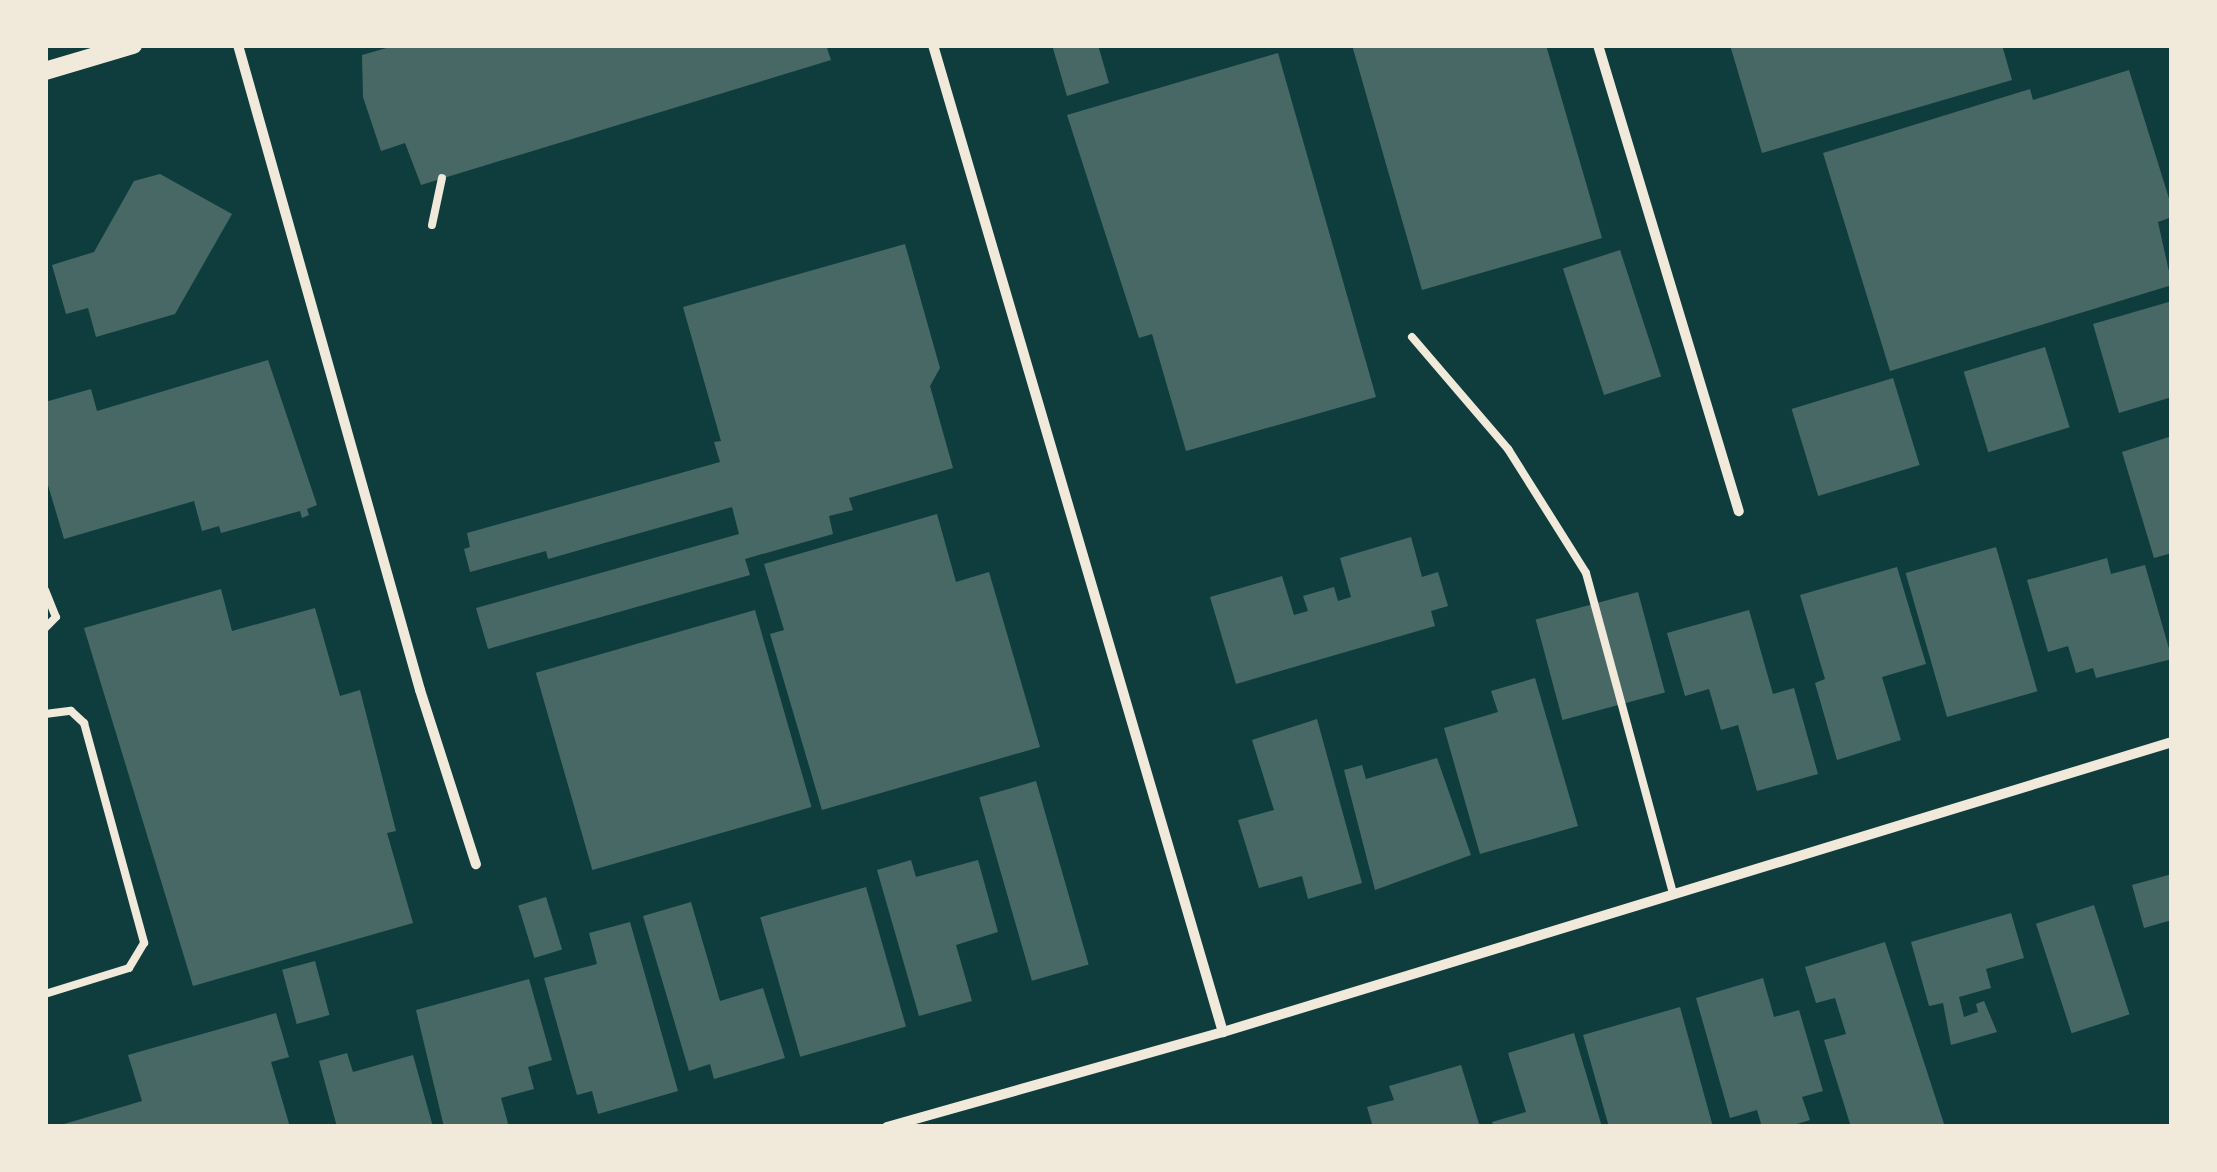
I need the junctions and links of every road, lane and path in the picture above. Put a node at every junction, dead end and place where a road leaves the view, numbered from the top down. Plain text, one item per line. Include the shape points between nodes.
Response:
1 (133, 45) edge
2 (238, 45) edge
3 (933, 45) edge
4 (1598, 45) edge
5 (45, 71) edge
6 (442, 178) dead end
7 (432, 225) dead end
8 (1412, 337) dead end
9 (1739, 510) dead end
10 (45, 590) edge
11 (45, 628) edge
12 (45, 714) edge
13 (2172, 742) edge
14 (476, 864) dead end
15 (1673, 894) junction
16 (45, 994) edge
17 (1222, 1032) junction
18 (887, 1127) edge

1 - 5 street
2 - 14 street via 420,690
3 - 17 street
4 - 9 street
6 - 7 lane
8 - 15 lane via 1508,449 1586,573
10 - 11 lane via 56,617
12 - 16 lane via 71,712 84,723 144,942 140,956 105,978
13 - 15 street
15 - 17 street
17 - 18 street

